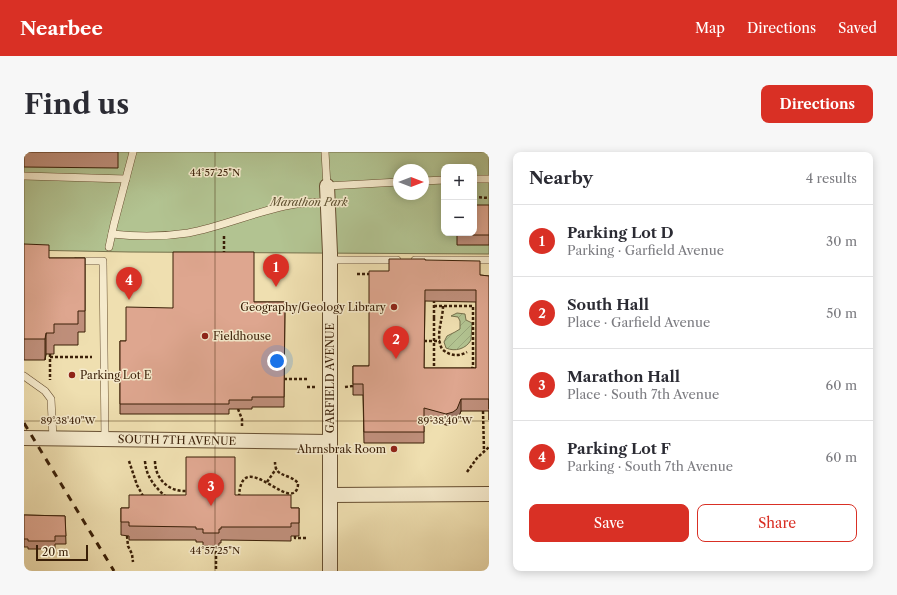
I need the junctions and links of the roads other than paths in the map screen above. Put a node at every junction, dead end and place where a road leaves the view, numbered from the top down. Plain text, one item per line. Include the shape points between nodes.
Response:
1 (133, 152) edge
2 (324, 152) edge
3 (24, 176) edge
4 (126, 179) junction
5 (477, 179) edge
6 (489, 179) edge
7 (441, 180) edge
8 (429, 181) edge
9 (393, 182) edge
10 (327, 186) junction
11 (328, 202) junction
12 (112, 234) junction
13 (109, 247) dead end
14 (330, 260) junction
15 (489, 260) edge
16 (72, 261) edge
17 (24, 376) edge
18 (24, 438) edge
19 (53, 438) junction
20 (106, 439) junction
21 (330, 442) junction
22 (489, 494) edge
23 (330, 495) junction
24 (330, 571) edge

1 - 4 lane
2 - 10 lane
3 - 4 lane
4 - 12 lane
5 - 6 lane
7 - 8 lane
9 - 10 lane
10 - 11 street, GARFIELD AVENUE
11 - 12 lane via 284,206 188,233 142,237
11 - 14 street, GARFIELD AVENUE
12 - 13 lane
14 - 15 lane
14 - 21 street, GARFIELD AVENUE
16 - 20 lane via 103,261
17 - 19 lane via 45,391 51,399
18 - 19 street, SOUTH 7TH AVENUE
19 - 20 street, SOUTH 7TH AVENUE
20 - 21 street, SOUTH 7TH AVENUE
21 - 23 street, GARFIELD AVENUE
22 - 23 street
23 - 24 street, GARFIELD AVENUE

